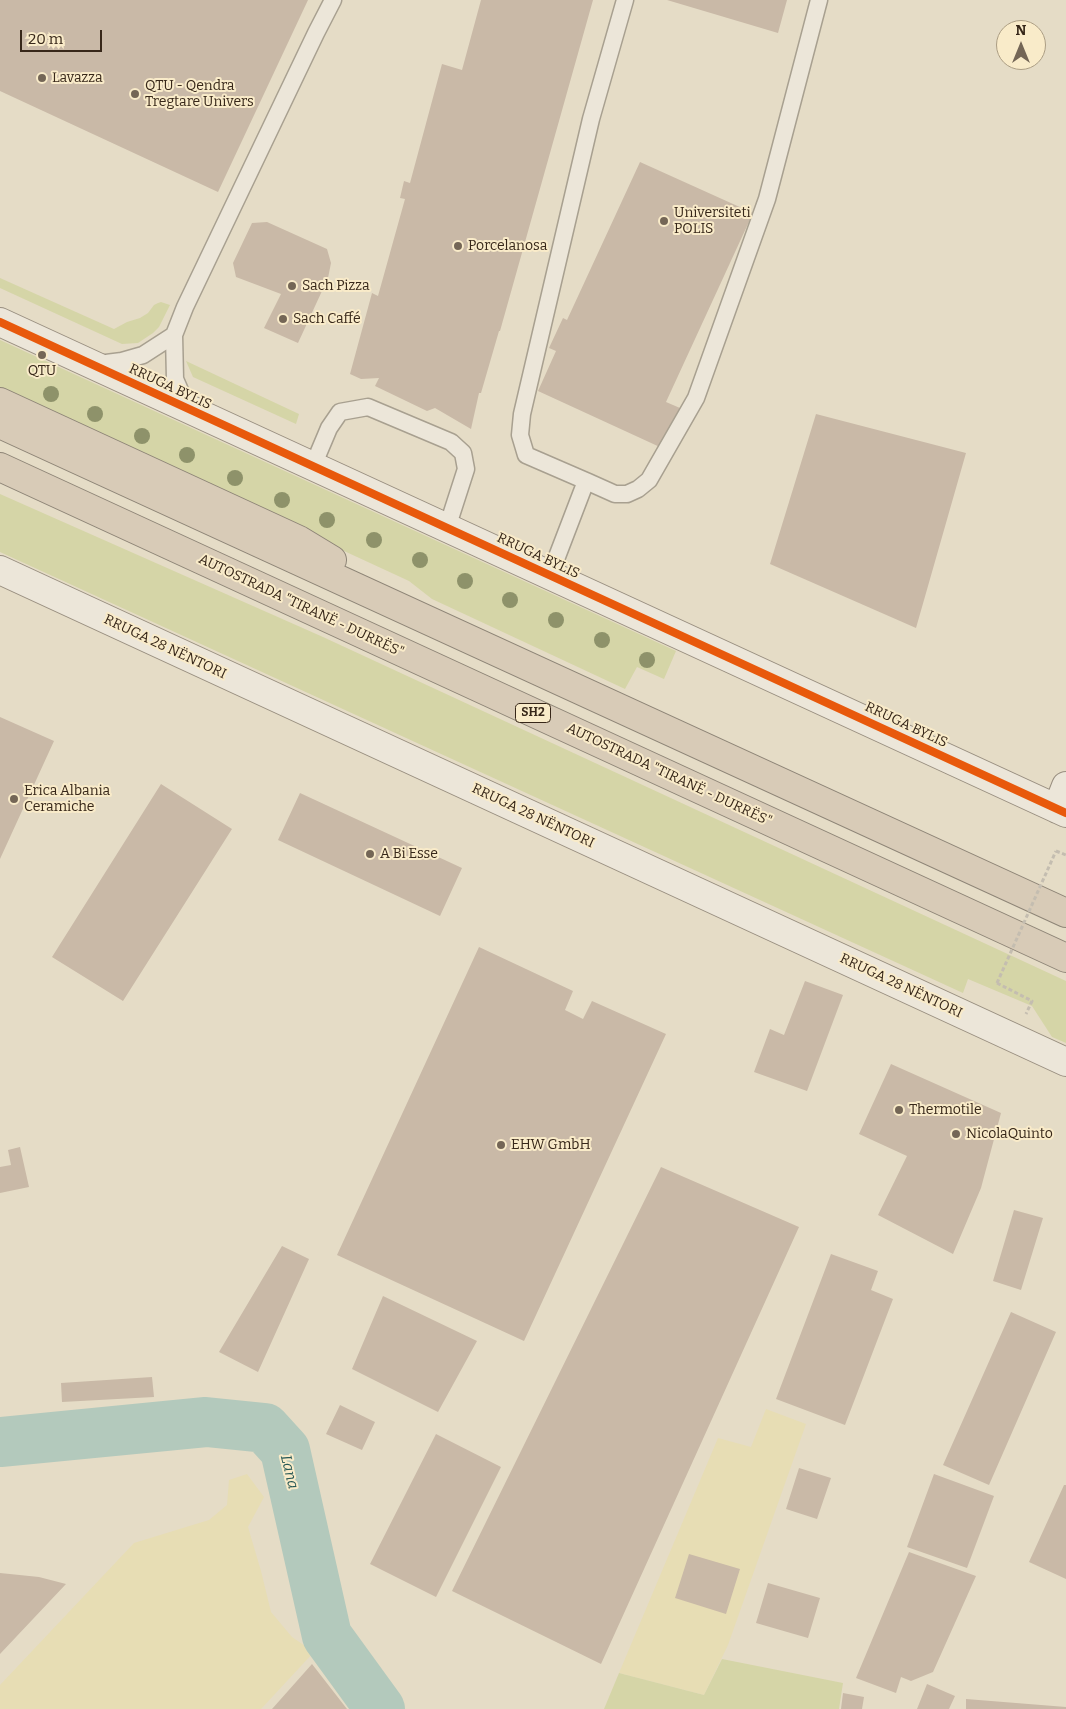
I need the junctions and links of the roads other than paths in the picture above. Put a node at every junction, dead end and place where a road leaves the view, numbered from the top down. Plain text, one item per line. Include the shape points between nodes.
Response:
1 (333, 0) edge
2 (625, 0) edge
3 (818, 0) edge
4 (5, 322) edge
5 (174, 335) junction
6 (92, 364) junction
7 (0, 402) edge
8 (188, 409) junction
9 (0, 424) edge
10 (312, 466) junction
11 (0, 467) edge
12 (586, 481) junction
13 (448, 528) junction
14 (0, 570) edge
15 (550, 576) junction
16 (424, 618) junction
17 (1063, 802) edge
18 (1066, 912) edge
19 (1066, 958) edge
20 (1066, 1062) edge

1 - 5 lane
2 - 12 lane via 591,119 522,414 520,435 526,455
3 - 12 lane via 767,199 696,398 649,480 638,489 627,494 615,494
4 - 6 main road, RRUGA BYLIS
5 - 6 lane via 143,355
5 - 8 lane via 176,379
6 - 8 main road, RRUGA BYLIS
7 - 16 highway via 299,540
8 - 10 main road, RRUGA BYLIS
9 - 16 highway
10 - 13 main road, RRUGA BYLIS
10 - 13 lane via 328,428 340,412 368,406 451,442 463,453 466,469
11 - 19 highway, AUTOSTRADA "TIRANË - DURRËS" / SH2
12 - 15 lane
13 - 15 main road, RRUGA BYLIS
14 - 20 main road, RRUGA 28 NËNTORI
15 - 17 main road, RRUGA BYLIS
16 - 18 highway

